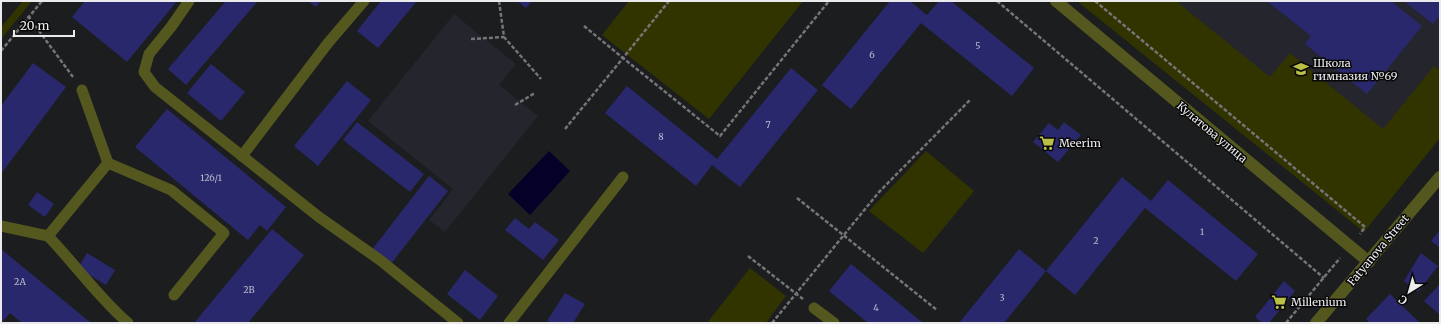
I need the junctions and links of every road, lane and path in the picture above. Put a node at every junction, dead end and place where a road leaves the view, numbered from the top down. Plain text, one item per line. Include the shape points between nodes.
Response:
1 (42, 1) edge
2 (189, 1) edge
3 (364, 1) edge
4 (499, 1) edge
5 (669, 1) edge
6 (829, 1) edge
7 (997, 1) edge
8 (1056, 1) edge
9 (1095, 1) edge
10 (28, 16) junction
11 (584, 26) dead end
12 (504, 37) junction
13 (471, 40) dead end
14 (1, 51) edge
15 (623, 58) junction
16 (541, 79) dead end
17 (82, 90) joint
18 (535, 93) dead end
19 (970, 100) dead end
20 (515, 105) dead end
21 (565, 129) dead end
22 (242, 156) junction
23 (108, 163) junction
24 (623, 177) dead end
25 (1440, 177) edge
26 (797, 198) dead end
27 (1, 226) edge
28 (843, 235) junction
29 (48, 236) junction
30 (1350, 246) junction
31 (748, 256) dead end
32 (1369, 262) junction
33 (1324, 278) junction
34 (796, 294) junction
35 (174, 295) dead end
36 (814, 308) joint
37 (938, 310) dead end
38 (128, 323) edge
39 (458, 323) edge
40 (509, 323) edge
41 (772, 323) edge
42 (834, 323) edge
43 (1286, 323) edge
44 (1316, 323) edge

1 - 10 path
2 - 22 lane via 149,54 144,72 155,87
3 - 22 lane
4 - 12 path
5 - 15 path
6 - 15 path via 720,136
7 - 33 path
8 - 30 street, Кулатова улица
9 - 30 path via 1366,227
10 - 14 path
10 - 17 path
11 - 15 path
12 - 13 path
12 - 16 path
15 - 21 path
17 - 23 lane
18 - 20 path
19 - 28 path via 879,192
22 - 39 lane via 319,217 380,260
23 - 29 lane
23 - 35 lane via 171,190 224,233
24 - 40 lane
25 - 32 street, Fatyanova Street
26 - 28 path
27 - 29 lane
28 - 34 path
28 - 37 path
29 - 38 lane via 112,309
30 - 32 street, Кулатова улица
30 - 33 path
31 - 34 path
32 - 44 street, Fatyanova Street
33 - 43 path
34 - 36 path
34 - 41 path
36 - 42 lane

